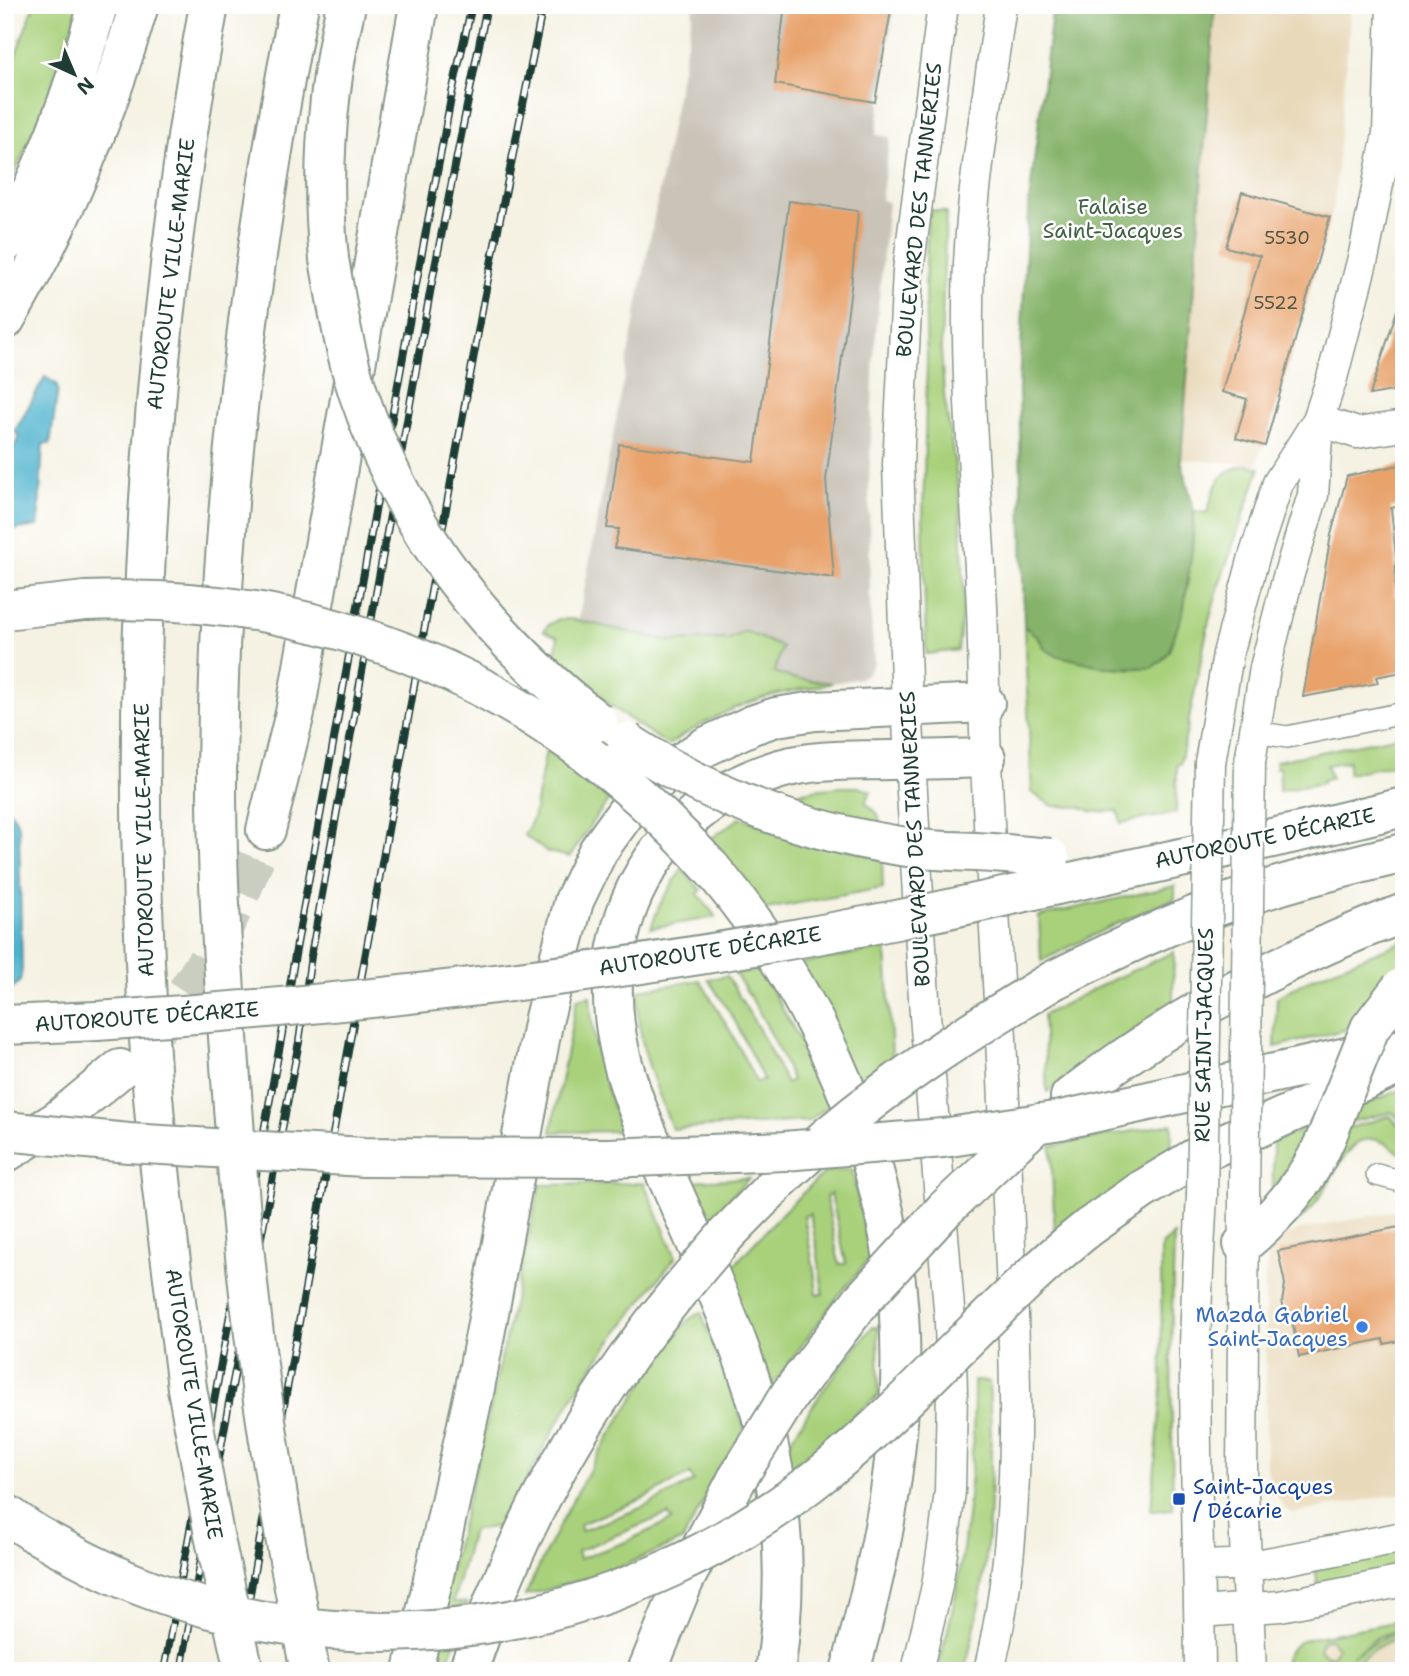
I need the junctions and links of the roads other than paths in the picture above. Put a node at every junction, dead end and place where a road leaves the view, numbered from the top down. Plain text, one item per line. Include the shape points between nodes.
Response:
1 (98, 5) edge
2 (139, 5) edge
3 (209, 5) edge
4 (299, 5) edge
5 (346, 5) edge
6 (419, 5) edge
7 (943, 5) edge
8 (1001, 5) edge
9 (1392, 5) edge
10 (1396, 135) edge
11 (5, 243) edge
12 (5, 320) edge
13 (1318, 420) junction
14 (1404, 426) edge
15 (5, 610) edge
16 (985, 703) junction
17 (907, 706) junction
18 (1404, 713) edge
19 (1254, 732) junction
20 (986, 758) junction
21 (910, 760) junction
22 (1404, 807) edge
23 (265, 830) tunnel mouth
24 (1404, 853) edge
25 (1053, 871) junction
26 (1404, 913) edge
27 (1402, 987) edge
28 (5, 1025) edge
29 (1404, 1044) edge
30 (1404, 1063) edge
31 (120, 1069) dead end
32 (5, 1131) edge
33 (5, 1153) edge
34 (1377, 1175) dead end
35 (1404, 1182) edge
36 (1243, 1244) junction
37 (20, 1523) edge
38 (1404, 1537) edge
39 (1245, 1565) junction
40 (1199, 1566) junction
41 (1404, 1581) edge
42 (1248, 1610) junction
43 (1201, 1612) junction
44 (244, 1671) edge
45 (310, 1671) edge
46 (412, 1671) edge
47 (468, 1671) edge
48 (648, 1671) edge
49 (775, 1671) edge
50 (850, 1671) edge
51 (917, 1671) edge
52 (989, 1671) edge
53 (1200, 1671) edge
54 (1251, 1671) edge

1 - 11 highway via 51,146
2 - 12 highway via 79,175
3 - 44 highway, AUTOROUTE VILLE-MARIE, bridge via 173,226 162,332 142,649 142,868 151,1071 187,1388
4 - 45 highway, bridge via 263,202 239,384 221,612 217,829 235,1135 252,1320
5 - 25 highway, bridge via 325,140 329,259 341,327 358,393 390,470 417,522 466,594 503,638 552,684 612,732 680,774 819,829
6 - 23 highway via 295,713
7 - 17 main road, BOULEVARD DES TANNERIES via 908,271 901,379 898,465
8 - 16 main road via 972,226 967,319
9 - 10 main road, RUE SAINT-JACQUES
10 - 13 main road, RUE SAINT-JACQUES
13 - 14 main road via 1357,433
13 - 19 main road, RUE SAINT-JACQUES via 1313,495 1273,634
13 - 40 main road, RUE SAINT-JACQUES, bridge via 1278,482 1254,557 1228,654 1210,763 1195,1350
15 - 50 highway, bridge via 85,601 163,601 260,612 328,627 423,660 498,696 573,743 653,808 760,929 825,1042 861,1130 889,1239 900,1344 896,1446 882,1543
16 - 17 highway
16 - 20 main road
17 - 21 main road, BOULEVARD DES TANNERIES
17 - 46 highway via 796,713 717,741 664,774 629,808 585,876 544,1018 475,1388
18 - 19 street via 1287,737
19 - 36 main road, RUE SAINT-JACQUES, bridge
20 - 21 highway
20 - 52 main road via 1016,1459 1006,1591
21 - 49 highway via 804,764 755,777 700,810 666,843 639,884 621,926 612,976 613,1021 623,1069 738,1347 767,1438 784,1557
21 - 51 main road, BOULEVARD DES TANNERIES via 952,1393 944,1540
22 - 25 highway, AUTOROUTE DÉCARIE via 1141,865
24 - 47 highway, bridge via 1221,905 1054,980 943,1048 828,1136 727,1234 621,1366 554,1475 498,1590
25 - 28 highway, AUTOROUTE DÉCARIE, bridge via 835,931 670,959 254,1010
26 - 48 highway, bridge via 1231,990 1140,1045 1070,1097 973,1181 861,1301 790,1394 737,1479 684,1581
27 - 36 highway, bridge via 1360,1048 1312,1168 1276,1215
29 - 32 highway, bridge via 1061,1120 943,1138 784,1151 608,1158 351,1157
30 - 37 highway, bridge via 1208,1150 1142,1190 1088,1228 1019,1287 881,1421 805,1487 709,1550 595,1599 531,1616 451,1629 331,1631 266,1622 173,1598 94,1566
31 - 33 highway via 57,1121
34 - 35 street
36 - 39 main road, RUE SAINT-JACQUES
38 - 39 main road
39 - 40 main road
39 - 42 main road, RUE SAINT-JACQUES
40 - 43 main road, RUE SAINT-JACQUES
41 - 42 main road
42 - 43 main road
42 - 54 main road, RUE SAINT-JACQUES
43 - 53 main road, RUE SAINT-JACQUES

